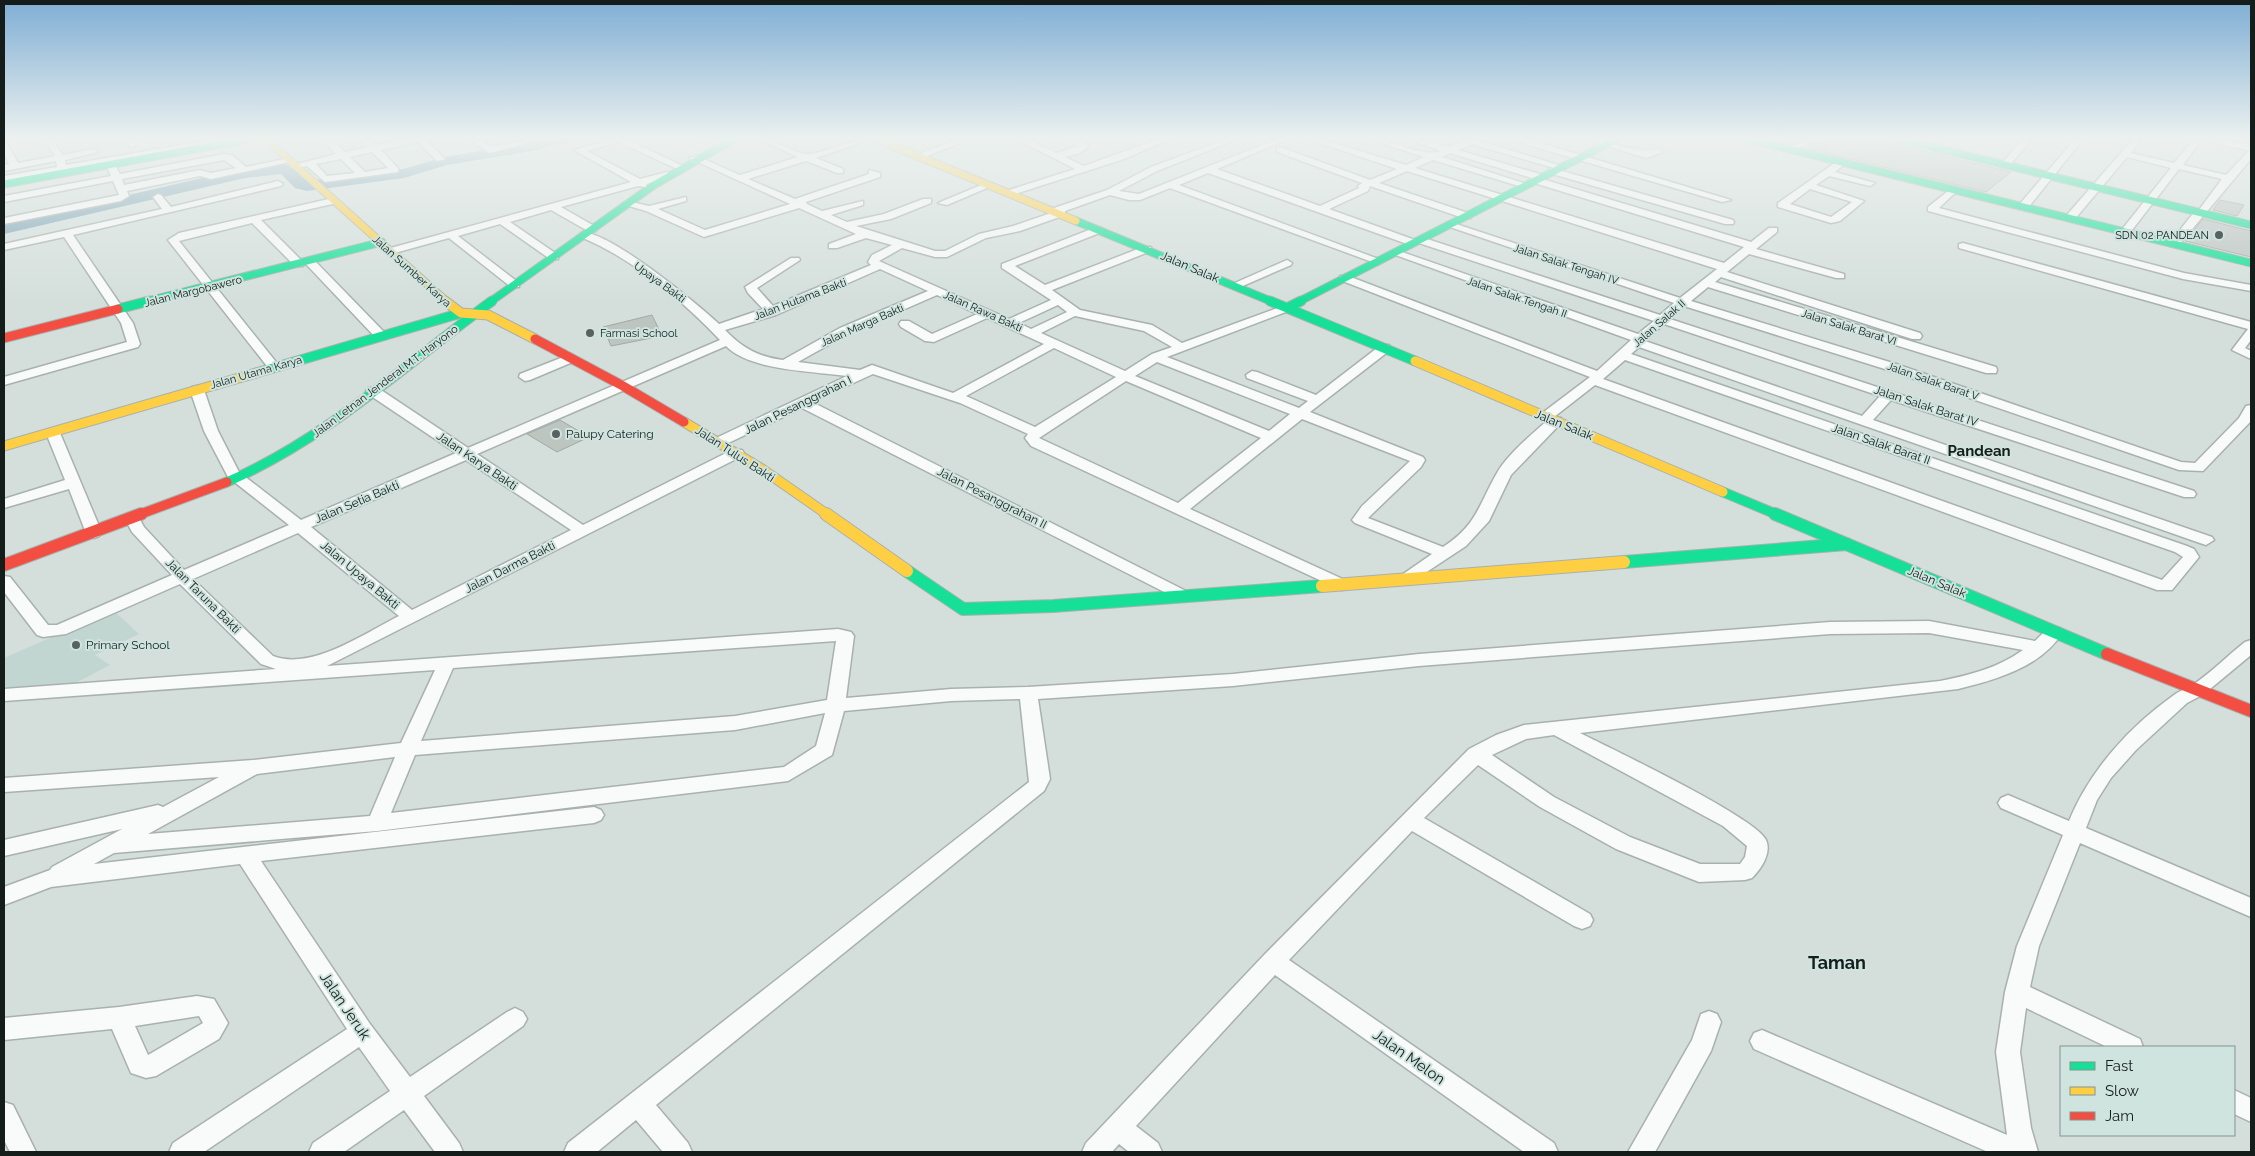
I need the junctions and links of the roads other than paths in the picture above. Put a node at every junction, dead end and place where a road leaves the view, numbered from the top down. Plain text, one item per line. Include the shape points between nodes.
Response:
1 (32, 193) joint
2 (73, 193) edge
3 (124, 193) edge
4 (242, 193) edge
5 (324, 193) edge
6 (603, 193) edge
7 (642, 193) edge
8 (776, 193) edge
9 (828, 193) edge
10 (969, 193) edge
11 (1009, 193) edge
12 (1108, 193) edge
13 (1114, 193) edge
14 (1150, 193) edge
15 (1192, 193) edge
16 (1273, 193) edge
17 (1356, 193) edge
18 (1397, 193) edge
19 (1408, 193) edge
20 (1483, 193) edge
21 (1509, 193) edge
22 (1576, 193) edge
23 (1631, 193) edge
24 (1701, 193) edge
25 (1800, 193) edge
26 (1831, 193) edge
27 (1950, 193) edge
28 (1965, 193) edge
29 (2034, 193) edge
30 (2093, 193) edge
31 (2122, 193) edge
32 (2155, 193) edge
33 (2216, 193) edge
34 (1403, 195) junction
35 (158, 197) dead end
36 (1500, 198) junction
37 (4, 199) edge
38 (682, 199) dead end
39 (1726, 200) dead end
40 (2150, 200) junction
41 (333, 201) junction
42 (927, 201) dead end
43 (1659, 202) junction
44 (800, 203) junction
45 (859, 203) dead end
46 (943, 203) dead end
47 (32, 204) junction
48 (627, 204) junction
49 (553, 207) junction
50 (2023, 207) junction
51 (76, 208) junction
52 (649, 209) junction
53 (4, 210) edge
54 (1319, 210) junction
55 (169, 211) junction
56 (1058, 212) junction
57 (1640, 212) junction
58 (2200, 213) junction
59 (823, 214) junction
60 (1612, 214) dead end
61 (32, 216) junction
62 (916, 216) dead end
63 (1467, 216) junction
64 (2070, 218) junction
65 (254, 219) junction
66 (4, 221) edge
67 (502, 221) junction
68 (1730, 222) dead end
69 (1449, 224) junction
70 (847, 225) junction
71 (2251, 225) edge
72 (1098, 230) junction
73 (1773, 230) dead end
74 (588, 232) junction
75 (2125, 232) junction
76 (67, 234) junction
77 (866, 234) junction
78 (451, 235) junction
79 (1417, 241) junction
80 (382, 242) junction
81 (902, 244) junction
82 (2174, 244) junction
83 (834, 246) dead end
84 (1963, 246) dead end
85 (4, 247) edge
86 (1147, 249) junction
87 (1747, 250) junction
88 (391, 251) junction
89 (1395, 253) junction
90 (554, 257) junction
91 (795, 260) dead end
92 (304, 262) junction
93 (1379, 262) junction
94 (1287, 263) dead end
95 (2251, 263) edge
96 (881, 265) junction
97 (1725, 269) junction
98 (1840, 276) dead end
99 (1344, 278) junction
100 (1707, 283) junction
101 (515, 285) junction
102 (211, 286) junction
103 (1234, 286) junction
104 (2251, 288) edge
105 (1044, 289) junction
106 (938, 291) junction
107 (1059, 300) junction
108 (1682, 302) junction
109 (1287, 308) junction
110 (117, 310) junction
111 (772, 312) junction
112 (1075, 312) junction
113 (467, 314) junction
114 (988, 314) junction
115 (1889, 318) dead end
116 (1662, 320) junction
117 (905, 324) dead end
118 (1010, 324) junction
119 (2251, 326) edge
120 (717, 329) junction
121 (2251, 332) edge
122 (1032, 333) junction
123 (5, 335) edge
124 (381, 336) junction
125 (727, 341) junction
126 (1638, 341) junction
127 (1054, 343) junction
128 (1180, 347) junction
129 (1385, 348) junction
130 (1906, 353) junction
131 (1623, 355) junction
132 (2251, 355) edge
133 (1156, 357) junction
134 (571, 358) junction
135 (787, 363) junction
136 (274, 367) junction
137 (1991, 370) dead end
138 (862, 374) junction
139 (1252, 375) dead end
140 (1125, 376) junction
141 (524, 377) dead end
142 (1596, 378) junction
143 (4, 381) edge
144 (623, 386) junction
145 (197, 390) junction
146 (373, 391) junction
147 (1889, 394) junction
148 (955, 397) junction
149 (1317, 400) junction
150 (802, 402) junction
151 (2251, 409) edge
152 (1299, 414) junction
153 (1551, 419) junction
154 (1865, 421) junction
155 (1036, 432) junction
156 (53, 433) junction
157 (1271, 437) junction
158 (720, 442) junction
159 (7, 445) edge
160 (466, 453) junction
161 (736, 453) junction
162 (238, 478) junction
163 (72, 483) junction
164 (2189, 494) dead end
165 (4, 504) edge
166 (1179, 510) junction
167 (133, 519) junction
168 (300, 526) junction
169 (582, 531) junction
170 (94, 533) junction
171 (2206, 540) dead end
172 (1847, 544) junction
173 (1443, 553) junction
174 (2191, 558) joint
175 (4, 565) edge
176 (183, 578) junction
177 (1404, 579) junction
178 (4, 581) edge
179 (1341, 585) junction
180 (1182, 596) junction
181 (410, 617) junction
182 (2054, 632) junction
183 (2251, 646) edge
184 (2039, 647) junction
185 (447, 662) junction
186 (280, 666) joint
187 (2198, 690) junction
188 (1028, 693) junction
189 (4, 695) edge
190 (836, 705) junction
191 (2251, 711) edge
192 (1556, 728) junction
193 (408, 749) junction
194 (1476, 754) junction
195 (253, 767) junction
196 (4, 785) edge
197 (2008, 803) dead end
198 (177, 808) junction
199 (594, 815) dead end
200 (1410, 820) junction
201 (377, 823) junction
202 (2075, 833) junction
203 (110, 845) junction
204 (4, 848) edge
205 (246, 856) junction
206 (49, 879) junction
207 (4, 896) edge
208 (2251, 908) edge
209 (1582, 920) dead end
210 (1273, 961) junction
211 (2017, 992) junction
212 (119, 1018) dead end
213 (515, 1019) dead end
214 (1709, 1022) dead end
215 (4, 1029) edge
216 (362, 1032) junction
217 (1762, 1041) dead end
218 (2129, 1046) edge
219 (406, 1092) junction
220 (2235, 1102) edge
221 (638, 1103) junction
222 (2251, 1110) edge
223 (4, 1114) edge
224 (1118, 1127) junction
225 (23, 1152) edge
226 (182, 1152) edge
227 (322, 1152) edge
228 (450, 1152) edge
229 (577, 1152) edge
230 (679, 1152) edge
231 (1096, 1152) edge
232 (1148, 1152) edge
233 (1545, 1152) edge
234 (1641, 1152) edge
235 (2017, 1152) edge
236 (2025, 1152) edge

1 - 37 street
1 - 47 street
2 - 51 street
3 - 51 street via 122,198
4 - 55 street
5 - 41 main road, Jalan Sumber Karya
6 - 49 street
7 - 48 main road, Jalan Letnan Jenderal M.T. Haryono
8 - 44 street
9 - 44 street
10 - 46 street
11 - 56 main road, Jalan Salak
12 - 56 street
13 - 14 street via 1138,198
15 - 93 street
16 - 54 street, Jalan Salak Barat IV
17 - 54 street
18 - 34 street
19 - 34 street
20 - 36 street
21 - 36 main road
22 - 57 street
23 - 43 street
24 - 39 street
25 - 26 street via 1783,206 1834,220 1859,202
27 - 104 street via 1932,209 2183,276
28 - 50 main road
29 - 50 street
30 - 64 street
31 - 40 main road
32 - 40 street
33 - 58 street
34 - 63 street
35 - 55 street
36 - 63 main road
36 - 97 street
38 - 52 street
40 - 58 main road
40 - 75 street
41 - 65 street
41 - 80 main road, Jalan Sumber Karya
42 - 70 street via 887,217
43 - 57 street
43 - 68 street
44 - 52 street via 704,234
44 - 59 street
45 - 59 street
47 - 53 street
47 - 61 street
48 - 52 street
48 - 74 main road, Jalan Letnan Jenderal M.T. Haryono
49 - 67 street
49 - 74 street, Upaya Bakti
50 - 64 main road
51 - 61 street
54 - 79 street, Jalan Salak Barat IV
55 - 76 street
56 - 72 main road, Jalan Salak
56 - 81 street via 1016,229 979,237 947,254 935,254
57 - 87 street
58 - 71 main road
58 - 82 street
59 - 70 street
60 - 87 street
61 - 66 street
62 - 77 street
63 - 69 main road
64 - 75 main road
65 - 92 street
65 - 102 street via 172,240
67 - 78 street
67 - 90 street
69 - 79 main road
69 - 108 street, Jalan Salak Tengah IV
70 - 77 street
72 - 86 main road, Jalan Salak
72 - 105 street via 1007,264 1010,270
73 - 87 street, Jalan Salak II
74 - 90 main road, Jalan Letnan Jenderal M.T. Haryono
74 - 120 street, Upaya Bakti via 695,307
75 - 82 main road
76 - 85 street
76 - 110 street
77 - 81 street
77 - 83 street
78 - 88 street
78 - 101 street
79 - 89 main road
79 - 116 street, Jalan Salak Barat IV
80 - 88 main road, Jalan Sumber Karya
80 - 92 main road, Jalan Margobawero
81 - 96 street via 873,259
82 - 95 main road
84 - 119 street
86 - 103 main road, Jalan Salak
86 - 105 street
87 - 97 street, Jalan Salak II
87 - 98 street
88 - 113 main road, Jalan Sumber Karya
89 - 93 main road
89 - 126 street, Jalan Salak Tengah II
90 - 101 main road, Jalan Letnan Jenderal M.T. Haryono
91 - 111 street via 752,287 752,292
92 - 102 main road, Jalan Margobawero
92 - 124 street
93 - 99 main road
94 - 103 street
96 - 106 street, Jalan Rawa Bakti
96 - 111 street, Jalan Hutama Bakti
97 - 100 street, Jalan Salak II
97 - 115 street via 1798,286
97 - 130 street
99 - 109 main road
99 - 142 street
100 - 108 street, Jalan Salak II
100 - 130 street, Jalan Salak Barat VI
101 - 113 main road, Jalan Letnan Jenderal M.T. Haryono
102 - 110 main road, Jalan Margobawero
102 - 136 street
103 - 109 main road, Jalan Salak
105 - 107 street
106 - 114 street, Jalan Rawa Bakti
106 - 135 street, Jalan Marga Bakti via 844,331
107 - 112 street
107 - 118 street
108 - 116 street, Jalan Salak II
108 - 130 street, Jalan Salak Barat V
109 - 128 street
109 - 129 main road, Jalan Salak
110 - 123 main road, Jalan Margobawero
110 - 143 street via 133,339 132,345
111 - 120 street, Jalan Hutama Bakti
112 - 122 street
112 - 128 street via 1148,328
113 - 124 main road, Jalan Utama Karya
113 - 134 main road, Jalan Tulus Bakti via 488,315
113 - 146 main road, Jalan Letnan Jenderal M.T. Haryono
114 - 117 street via 934,338
114 - 118 street, Jalan Rawa Bakti
116 - 126 street, Jalan Salak II
116 - 147 street, Jalan Salak Barat IV
118 - 122 street, Jalan Rawa Bakti
120 - 125 street, Upaya Bakti
121 - 132 street via 2238,350
122 - 127 street, Jalan Rawa Bakti
124 - 136 main road, Jalan Utama Karya
125 - 135 street, Upaya Bakti via 751,356
125 - 144 street, Jalan Setia Bakti
126 - 131 street, Jalan Salak II
126 - 154 street
127 - 140 street, Jalan Rawa Bakti
127 - 148 street
128 - 133 street
129 - 149 street
129 - 153 main road, Jalan Salak
130 - 137 street, Jalan Salak Barat VI
130 - 151 street, Jalan Salak Barat V via 2189,468 2245,420
131 - 142 street, Jalan Salak II
131 - 174 street, Jalan Salak Barat II via 2182,549
133 - 140 street
133 - 152 street
134 - 141 street
134 - 144 main road, Jalan Tulus Bakti
135 - 138 street, Upaya Bakti
136 - 145 main road, Jalan Utama Karya
138 - 148 street, Jalan Pesanggrahan I via 877,370
138 - 150 street, Jalan Pesanggrahan I
139 - 149 street
140 - 155 street
140 - 157 street, Jalan Rawa Bakti
142 - 153 street, Jalan Salak II
142 - 174 street via 2163,586
144 - 158 main road, Jalan Tulus Bakti
144 - 160 street, Jalan Setia Bakti
145 - 156 main road, Jalan Utama Karya
145 - 162 street, Jalan Upaya Bakti via 211,431 232,474
146 - 160 street, Jalan Karya Bakti
146 - 162 main road, Jalan Letnan Jenderal M.T. Haryono via 298,446
147 - 154 street
147 - 164 street, Jalan Salak Barat IV
148 - 155 street
149 - 152 street
150 - 158 street, Jalan Pesanggrahan I
150 - 180 street, Jalan Pesanggrahan II
152 - 157 street
152 - 173 street via 1418,460 1367,509 1360,520
153 - 172 main road, Jalan Salak
153 - 173 street, Jalan Salak II via 1504,473 1482,521 1460,543
154 - 171 street
155 - 166 street via 1032,438 1036,443
156 - 159 main road, Jalan Utama Karya
156 - 163 street
157 - 166 street
158 - 161 main road, Jalan Tulus Bakti
160 - 168 street, Jalan Setia Bakti
160 - 169 street, Jalan Karya Bakti
161 - 169 street, Jalan Darma Bakti
161 - 180 main road, Jalan Tulus Bakti via 957,607 969,610
162 - 167 main road, Jalan Letnan Jenderal M.T. Haryono
162 - 168 street, Jalan Upaya Bakti
163 - 165 street
163 - 170 street
166 - 179 street
167 - 170 main road, Jalan Letnan Jenderal M.T. Haryono
167 - 176 street, Jalan Taruna Bakti via 137,528
168 - 176 street, Jalan Setia Bakti
168 - 181 street, Jalan Upaya Bakti
169 - 181 street, Jalan Darma Bakti
170 - 175 main road, Jalan Letnan Jenderal M.T. Haryono
172 - 177 main road, Jalan Tulus Bakti
172 - 182 main road, Jalan Salak
173 - 177 street, Jalan Salak II
176 - 178 street, Jalan Setia Bakti via 60,630 47,632
176 - 186 street, Jalan Taruna Bakti via 266,660
177 - 179 main road, Jalan Tulus Bakti
179 - 180 main road, Jalan Tulus Bakti
181 - 186 street, Jalan Darma Bakti via 326,660 296,667
182 - 184 street
182 - 187 main road, Jalan Salak
183 - 187 street
184 - 188 street via 1929,627 1830,628 1419,660 1233,680
184 - 192 street via 2002,672 1940,686
185 - 189 street
185 - 190 street via 842,635 845,636
185 - 193 street
187 - 191 main road, Jalan Salak
187 - 202 street via 2181,699 2128,745 2088,798
188 - 190 street via 969,694
188 - 221 street via 1039,777 1037,786
190 - 193 street via 735,723
190 - 201 street via 825,750 788,774
192 - 194 street via 1524,732
192 - 194 street via 1730,820 1757,842 1751,866 1745,872 1699,873 1623,843 1546,802
193 - 195 street
193 - 201 street
194 - 200 street
195 - 196 street
195 - 198 street
197 - 202 street
198 - 203 street
198 - 204 street
199 - 205 street
200 - 209 street
200 - 210 street
201 - 203 street
202 - 208 street
202 - 211 street via 2028,946
203 - 206 street
205 - 206 street
205 - 216 street, Jalan Jeruk
206 - 207 street
210 - 224 street
210 - 233 street, Jalan Melon
211 - 218 street
211 - 236 street via 2008,1052 2018,1128
212 - 215 street
213 - 219 street
214 - 234 street via 1703,1043
216 - 219 street, Jalan Jeruk
216 - 226 street
217 - 235 street
219 - 227 street
219 - 228 street, Jalan Jeruk
220 - 222 street
221 - 229 street
221 - 230 street
223 - 225 street
224 - 231 street
224 - 232 street

